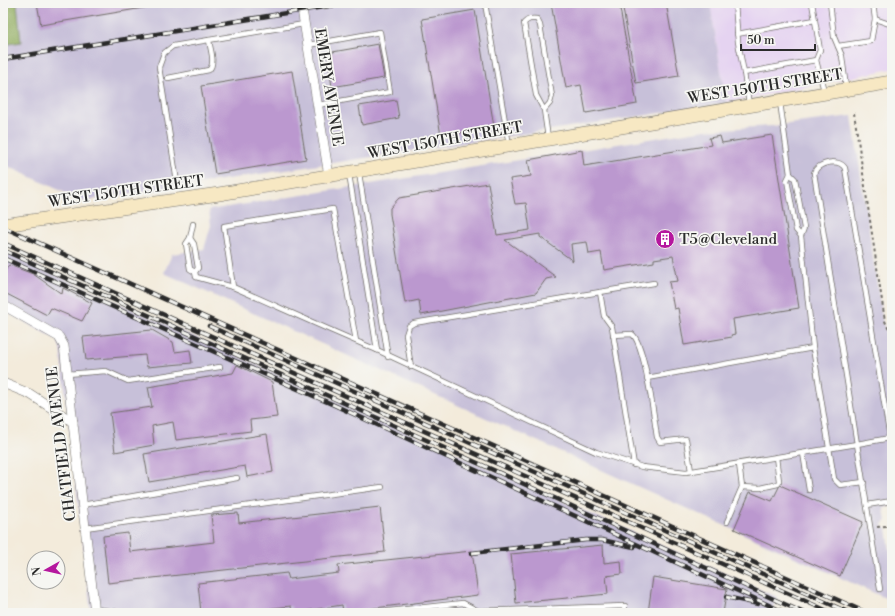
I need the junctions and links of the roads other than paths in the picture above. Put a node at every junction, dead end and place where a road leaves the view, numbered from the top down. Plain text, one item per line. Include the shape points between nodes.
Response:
1 (300, 3) edge
2 (485, 3) edge
3 (735, 3) edge
4 (812, 3) edge
5 (830, 3) edge
6 (873, 3) edge
7 (875, 19) junction
8 (815, 20) junction
9 (304, 24) junction
10 (892, 25) edge
11 (737, 34) junction
12 (209, 40) junction
13 (308, 45) junction
14 (838, 46) junction
15 (816, 60) junction
16 (744, 73) junction
17 (168, 78) dead end
18 (892, 82) edge
19 (846, 88) junction
20 (825, 92) junction
21 (780, 99) junction
22 (750, 104) junction
23 (318, 105) junction
24 (544, 110) junction
25 (548, 138) junction
26 (509, 145) junction
27 (354, 172) junction
28 (790, 174) junction
29 (329, 176) junction
30 (177, 182) dead end
31 (193, 224) dead end
32 (3, 225) edge
33 (801, 236) junction
34 (190, 238) junction
35 (195, 272) junction
36 (654, 283) dead end
37 (233, 287) junction
38 (379, 292) junction
39 (600, 292) junction
40 (369, 294) junction
41 (3, 305) edge
42 (613, 335) junction
43 (356, 341) junction
44 (813, 348) junction
45 (377, 350) junction
46 (388, 357) junction
47 (411, 366) junction
48 (220, 367) dead end
49 (67, 374) junction
50 (647, 378) junction
51 (3, 383) edge
52 (72, 422) junction
53 (891, 438) edge
54 (857, 444) junction
55 (829, 448) junction
56 (892, 448) edge
57 (803, 453) junction
58 (776, 457) junction
59 (739, 464) junction
60 (634, 465) junction
61 (691, 471) junction
62 (237, 478) dead end
63 (864, 482) junction
64 (382, 487) dead end
65 (742, 487) junction
66 (809, 490) dead end
67 (892, 501) edge
68 (82, 505) junction
69 (867, 505) junction
70 (727, 522) dead end
71 (85, 528) junction
72 (880, 589) dead end
73 (95, 611) edge
74 (124, 613) edge
75 (371, 613) edge
76 (624, 613) edge

1 - 9 street, EMERY AVENUE
2 - 26 lane
3 - 11 lane
4 - 8 lane
5 - 14 lane via 834,37
6 - 7 lane
7 - 10 lane
7 - 14 lane via 871,41
8 - 11 lane
8 - 15 lane via 820,50
9 - 12 lane
9 - 13 street, EMERY AVENUE
11 - 16 lane
12 - 17 lane via 213,63 209,70
12 - 30 lane via 173,46 164,53 159,67
13 - 23 street, EMERY AVENUE
13 - 23 lane via 380,32 389,84 390,92
14 - 19 lane via 842,56
15 - 16 lane
15 - 20 lane
16 - 22 lane
18 - 19 main road, WEST 150TH STREET
19 - 20 main road, WEST 150TH STREET
20 - 21 main road, WEST 150TH STREET
21 - 22 main road, WEST 150TH STREET
21 - 28 lane
22 - 25 main road, WEST 150TH STREET
23 - 29 street, EMERY AVENUE
24 - 24 lane via 536,95 524,24 533,18 540,25 552,96
24 - 25 lane
25 - 26 main road, WEST 150TH STREET
26 - 27 main road, WEST 150TH STREET
27 - 29 main road, WEST 150TH STREET
27 - 38 lane
27 - 40 lane
28 - 33 lane via 787,180 796,230
28 - 33 lane via 795,179 804,228
29 - 32 main road, WEST 150TH STREET
31 - 34 lane
33 - 44 lane
34 - 35 lane via 194,244 198,268
34 - 35 lane via 186,244 190,269
35 - 37 lane via 196,277
36 - 39 lane
37 - 43 lane
37 - 43 lane via 224,226 333,209
38 - 40 lane
38 - 46 lane
39 - 42 lane via 604,316 612,327
39 - 47 lane via 414,323 409,326 406,335
40 - 45 lane
41 - 49 street, CHATFIELD AVENUE via 59,337 64,346
42 - 50 lane via 628,333 638,339
42 - 60 lane
43 - 45 lane
44 - 50 lane
44 - 55 lane
45 - 46 lane
46 - 47 lane
47 - 60 lane via 596,452
48 - 49 lane via 128,381 106,371
49 - 52 street, CHATFIELD AVENUE
50 - 61 lane via 657,437 660,442 686,439
51 - 52 street via 30,394
52 - 68 street, CHATFIELD AVENUE
53 - 54 lane
53 - 54 lane via 846,168 839,162 819,165 814,172
53 - 56 lane
54 - 55 lane
54 - 63 lane
55 - 57 lane
55 - 63 lane via 836,483 840,485
57 - 58 lane
57 - 66 lane
58 - 59 lane
58 - 65 lane via 778,484 760,488
59 - 61 lane
59 - 65 lane
60 - 61 lane
62 - 68 lane
63 - 69 lane
64 - 71 lane
65 - 70 lane
67 - 69 lane
68 - 71 street, CHATFIELD AVENUE
69 - 72 lane
71 - 73 street, CHATFIELD AVENUE
73 - 74 lane
75 - 76 lane via 463,603 478,611 625,606

